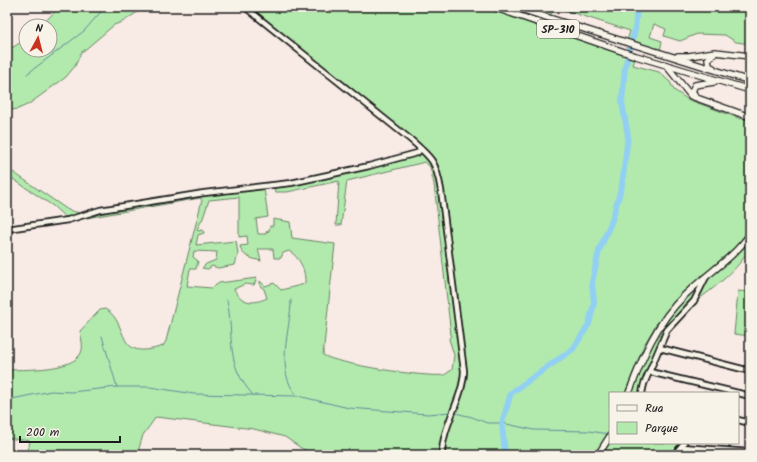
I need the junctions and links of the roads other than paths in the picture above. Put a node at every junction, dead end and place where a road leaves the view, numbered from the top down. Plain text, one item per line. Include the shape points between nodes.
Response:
1 (245, 7) edge
2 (493, 7) edge
3 (514, 7) edge
4 (721, 52) junction
5 (660, 53) junction
6 (750, 56) edge
7 (665, 65) junction
8 (725, 73) junction
9 (750, 80) edge
10 (718, 81) junction
11 (750, 90) edge
12 (696, 97) junction
13 (748, 116) edge
14 (750, 120) edge
15 (421, 149) junction
16 (7, 229) edge
17 (750, 234) edge
18 (750, 239) edge
19 (731, 256) junction
20 (706, 278) junction
21 (660, 348) junction
22 (750, 371) edge
23 (650, 372) junction
24 (629, 392) edge
25 (642, 392) edge
26 (734, 392) edge
27 (739, 393) edge
28 (750, 396) edge
29 (739, 420) edge
30 (750, 423) edge
31 (609, 438) edge
32 (683, 445) edge
33 (704, 452) edge
34 (750, 452) edge
35 (676, 454) edge
36 (729, 454) edge
37 (442, 455) edge
38 (598, 455) edge

1 - 15 street
2 - 7 main road, SP-310
3 - 5 main road, SP-310
4 - 5 main road via 683,57
4 - 6 main road
4 - 8 main road via 712,54 708,62 709,66
5 - 8 main road, SP-310
7 - 10 main road, SP-310
7 - 12 main road via 687,92
8 - 9 main road, SP-310
10 - 11 main road, SP-310
10 - 12 main road via 695,85 692,91
12 - 13 main road
13 - 14 main road
15 - 16 street via 417,153 369,166 292,183 204,193 100,210 68,220
15 - 37 street via 433,160 438,176 464,371 462,385 444,435
17 - 19 main road
18 - 19 main road
19 - 20 main road
20 - 21 street via 694,301 667,330
20 - 24 main road via 686,294 658,326
21 - 22 street
21 - 23 street
23 - 25 street
23 - 26 street
27 - 28 street
29 - 30 street
31 - 38 main road
32 - 33 street
32 - 35 street
33 - 36 street
34 - 36 street

